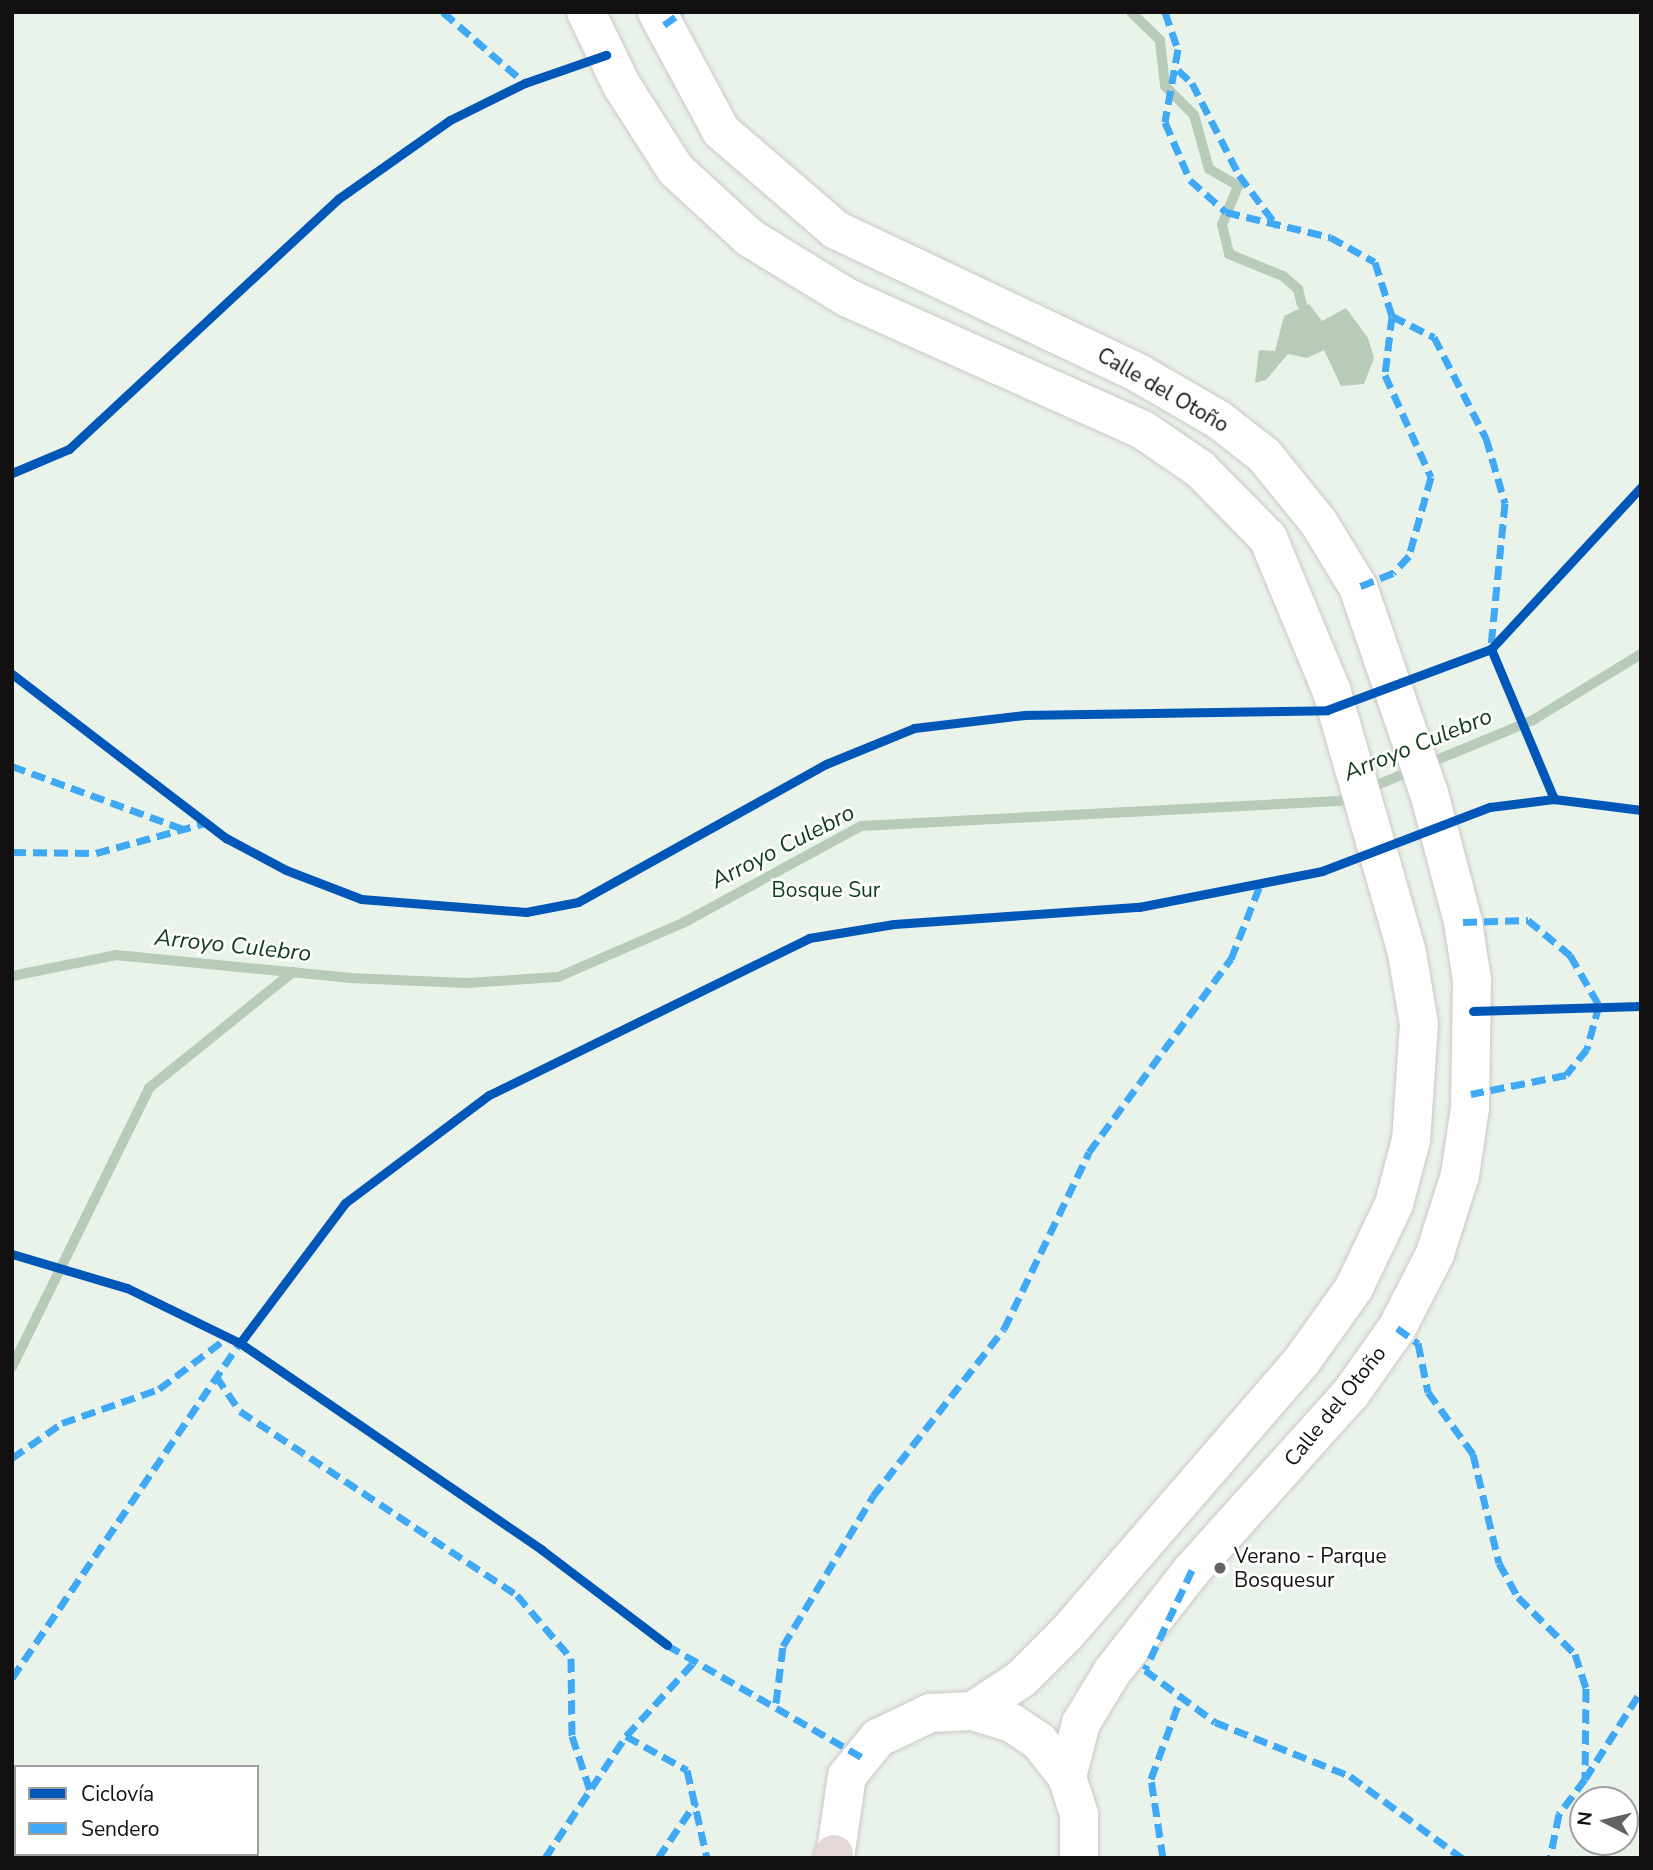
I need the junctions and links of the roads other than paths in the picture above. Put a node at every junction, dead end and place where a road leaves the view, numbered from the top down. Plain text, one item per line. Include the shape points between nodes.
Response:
1 (586, 12) edge
2 (657, 12) edge
3 (972, 1711) junction
4 (1067, 1777) junction
5 (834, 1856) edge
6 (1079, 1858) edge

1 - 3 street via 622,86 676,170 750,238 848,299 1143,430 1200,469 1268,538 1331,689 1407,953 1419,1024 1411,1140 1394,1204 1360,1277 1301,1362 1068,1633 1021,1679
2 - 4 street, Calle del Otoño via 721,131 836,230 1128,367 1219,420 1264,456 1320,523 1358,587 1383,646 1465,931 1474,1034 1470,1108 1460,1175 1435,1254 1397,1328 1351,1393 1192,1570 1112,1672 1081,1723
3 - 4 street via 1012,1723 1039,1741
3 - 5 street via 930,1713 878,1738 847,1776
4 - 6 street via 1079,1815

